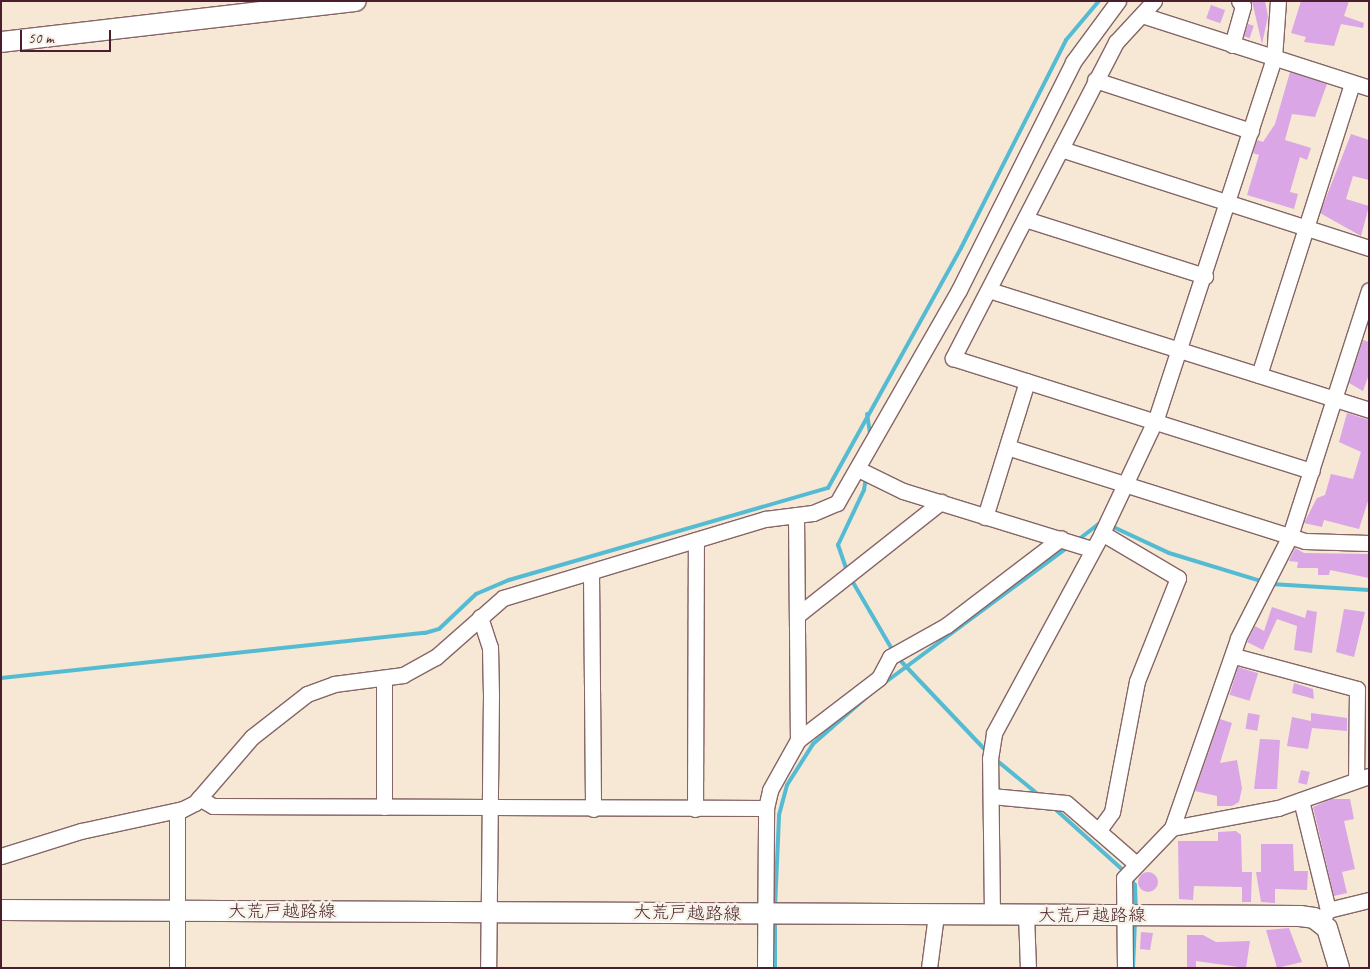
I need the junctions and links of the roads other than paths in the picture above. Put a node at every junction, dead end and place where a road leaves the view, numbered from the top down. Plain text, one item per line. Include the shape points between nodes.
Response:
1 (356, 1) edge
2 (1118, 1) edge
3 (1154, 1) edge
4 (1239, 1) edge
5 (1278, 1) edge
6 (1142, 15) junction
7 (1, 42) edge
8 (1232, 45) junction
9 (1274, 58) junction
10 (1096, 80) junction
11 (1352, 83) junction
12 (1369, 88) edge
13 (1251, 131) junction
14 (1061, 149) junction
15 (1227, 203) junction
16 (1025, 219) junction
17 (1305, 228) junction
18 (1369, 248) edge
19 (1205, 276) junction
20 (989, 290) junction
21 (1369, 290) edge
22 (1363, 329) edge
23 (1181, 350) junction
24 (1259, 375) junction
25 (1028, 381) junction
26 (1334, 399) junction
27 (1369, 410) edge
28 (1156, 419) junction
29 (1007, 447) junction
30 (858, 469) junction
31 (1312, 471) junction
32 (1126, 485) junction
33 (941, 502) junction
34 (796, 516) junction
35 (985, 517) junction
36 (1102, 533) junction
37 (1290, 536) junction
38 (1061, 538) junction
39 (696, 540) junction
40 (1369, 543) edge
41 (1092, 550) junction
42 (591, 573) junction
43 (799, 614) junction
44 (480, 617) junction
45 (1234, 656) junction
46 (384, 679) junction
47 (798, 740) junction
48 (1362, 778) edge
49 (991, 796) junction
50 (199, 798) junction
51 (1300, 800) junction
52 (384, 807) junction
53 (488, 807) junction
54 (766, 808) junction
55 (593, 809) junction
56 (695, 809) junction
57 (177, 812) junction
58 (1172, 828) junction
59 (1099, 830) junction
60 (1, 856) edge
61 (1135, 863) junction
62 (1369, 900) edge
63 (1, 910) edge
64 (177, 911) junction
65 (488, 912) junction
66 (766, 914) junction
67 (936, 914) junction
68 (1026, 914) junction
69 (992, 915) junction
70 (1126, 915) junction
71 (1324, 916) junction
72 (177, 968) edge
73 (488, 968) edge
74 (765, 968) edge
75 (929, 968) edge
76 (1028, 968) edge
77 (1125, 968) edge
78 (1340, 968) edge

1 - 7 main road
2 - 30 street via 1073,62 959,290
3 - 6 street
4 - 8 street via 1243,6
5 - 9 street via 1280,32
6 - 8 street
6 - 10 street via 1116,42
8 - 9 street
9 - 11 street
9 - 13 street
10 - 13 street
10 - 14 street
11 - 12 street
11 - 17 street
13 - 15 street
14 - 15 street
14 - 16 street
15 - 17 street
15 - 19 street
16 - 19 street
16 - 20 street
17 - 18 street
17 - 24 street
19 - 23 street
20 - 23 street
20 - 25 street via 953,358
21 - 22 street
22 - 26 street
23 - 24 street
23 - 28 street
24 - 26 street
25 - 28 street
25 - 29 street
26 - 27 street
26 - 31 street
28 - 31 street
28 - 32 street
29 - 32 street
29 - 35 street
30 - 33 street via 903,491
30 - 34 street via 837,503
31 - 37 street
32 - 36 street
32 - 37 street
33 - 35 street
33 - 43 street
34 - 39 street via 765,519
34 - 43 street
35 - 38 street
36 - 41 street
36 - 59 street via 1178,578 1137,681 1112,812
37 - 40 street via 1305,541
37 - 45 street via 1238,638
38 - 41 street
38 - 47 street via 947,625 890,657 879,678
39 - 42 street
39 - 56 street
41 - 49 street via 994,732
42 - 44 street via 503,598
42 - 55 street
43 - 47 street
44 - 46 street via 436,657 403,675
44 - 53 street via 490,647
45 - 48 street via 1357,689
45 - 58 street
46 - 50 street via 334,684 307,694 252,737
46 - 52 street
47 - 54 street via 770,790
48 - 51 street
49 - 59 street via 1054,798 1066,803
49 - 69 street
50 - 52 street via 212,806
50 - 57 street
51 - 58 street
51 - 71 street
52 - 53 street
53 - 55 street
53 - 65 street
54 - 56 street
54 - 66 street
55 - 56 street
57 - 60 street via 90,828
57 - 64 street
58 - 61 street
59 - 61 street
61 - 70 street via 1124,878
62 - 71 street
63 - 64 main road, 大荒戸越路線
64 - 65 main road, 大荒戸越路線
64 - 72 street
65 - 66 main road, 大荒戸越路線
65 - 73 street
66 - 67 main road, 大荒戸越路線
66 - 74 street
67 - 69 main road, 大荒戸越路線
67 - 75 street
68 - 69 main road, 大荒戸越路線
68 - 70 main road, 大荒戸越路線
68 - 76 street
70 - 71 main road, 大荒戸越路線
70 - 77 street
71 - 78 main road

